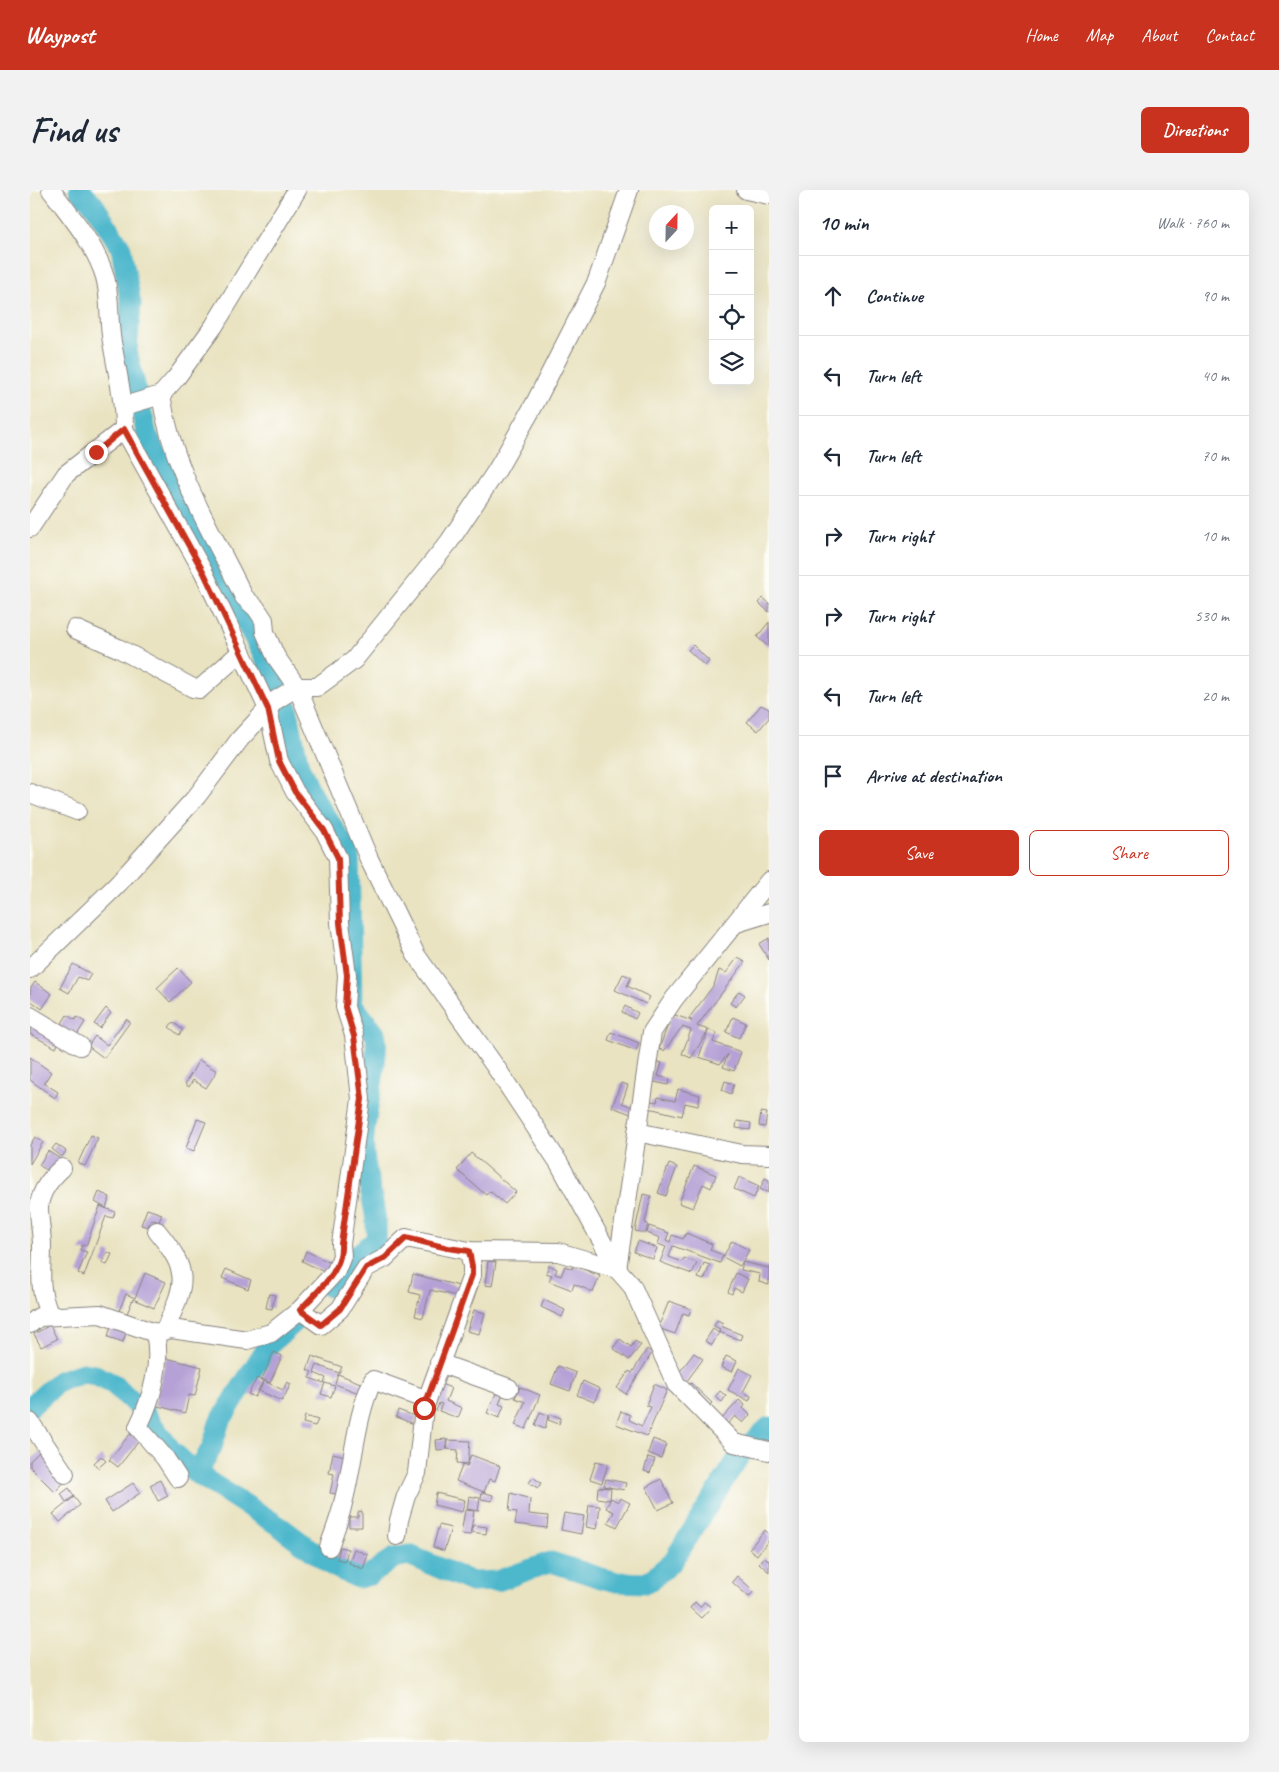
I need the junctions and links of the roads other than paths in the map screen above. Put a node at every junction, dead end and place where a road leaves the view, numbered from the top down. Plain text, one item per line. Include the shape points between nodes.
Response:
1 (51, 190) edge
2 (297, 190) edge
3 (629, 190) edge
4 (746, 190) edge
5 (769, 195) edge
6 (161, 395) junction
7 (124, 406) junction
8 (124, 429) junction
9 (30, 528) edge
10 (75, 629) dead end
11 (241, 652) junction
12 (297, 687) junction
13 (268, 709) junction
14 (30, 793) edge
15 (77, 811) dead end
16 (769, 881) edge
17 (769, 913) edge
18 (737, 923) junction
19 (30, 969) edge
20 (30, 1016) edge
21 (80, 1046) dead end
22 (636, 1132) junction
23 (769, 1155) edge
24 (62, 1168) dead end
25 (157, 1232) dead end
26 (469, 1251) junction
27 (617, 1269) junction
28 (30, 1298) edge
29 (300, 1310) junction
30 (51, 1314) junction
31 (30, 1324) edge
32 (160, 1332) junction
33 (439, 1363) junction
34 (509, 1388) dead end
35 (427, 1400) junction
36 (30, 1422) edge
37 (764, 1451) edge
38 (65, 1474) dead end
39 (178, 1478) dead end
40 (397, 1536) dead end
41 (329, 1547) dead end

1 - 7 street via 73,219 105,277 111,339
2 - 6 street via 214,326
3 - 12 street via 597,281 534,405 449,542 354,660 317,687
4 - 5 street
6 - 7 street
6 - 12 street via 165,424 185,483 244,597 264,620 265,632 276,657
7 - 8 street
8 - 9 street via 66,474
8 - 11 street via 204,573
10 - 11 street via 200,689
11 - 13 street
12 - 13 street
12 - 27 street via 369,859 416,955 498,1068 559,1163
13 - 19 street via 240,739 197,796 116,886
13 - 29 street via 279,761 295,792 324,830 338,858 340,923 347,975 345,1007 354,1036 362,1099 342,1236 342,1256 336,1271
14 - 15 street
16 - 18 street
17 - 18 street
18 - 22 street via 674,999 652,1032
20 - 21 street
22 - 23 street via 742,1154
22 - 27 street
24 - 30 street via 50,1179 39,1207 42,1295
25 - 32 street via 179,1261 183,1280
26 - 27 street via 558,1252
26 - 29 street via 406,1238 385,1258 366,1268 340,1309 321,1325
26 - 33 street via 472,1275
27 - 37 street via 632,1286 676,1384 734,1443
28 - 30 street
29 - 32 street via 272,1333 247,1340 171,1328
30 - 31 street
30 - 32 street via 100,1314
32 - 39 street via 159,1351 138,1427
33 - 34 street
33 - 35 street
35 - 40 street via 417,1473 406,1496
35 - 41 street via 373,1380 350,1462 344,1502
36 - 38 street

